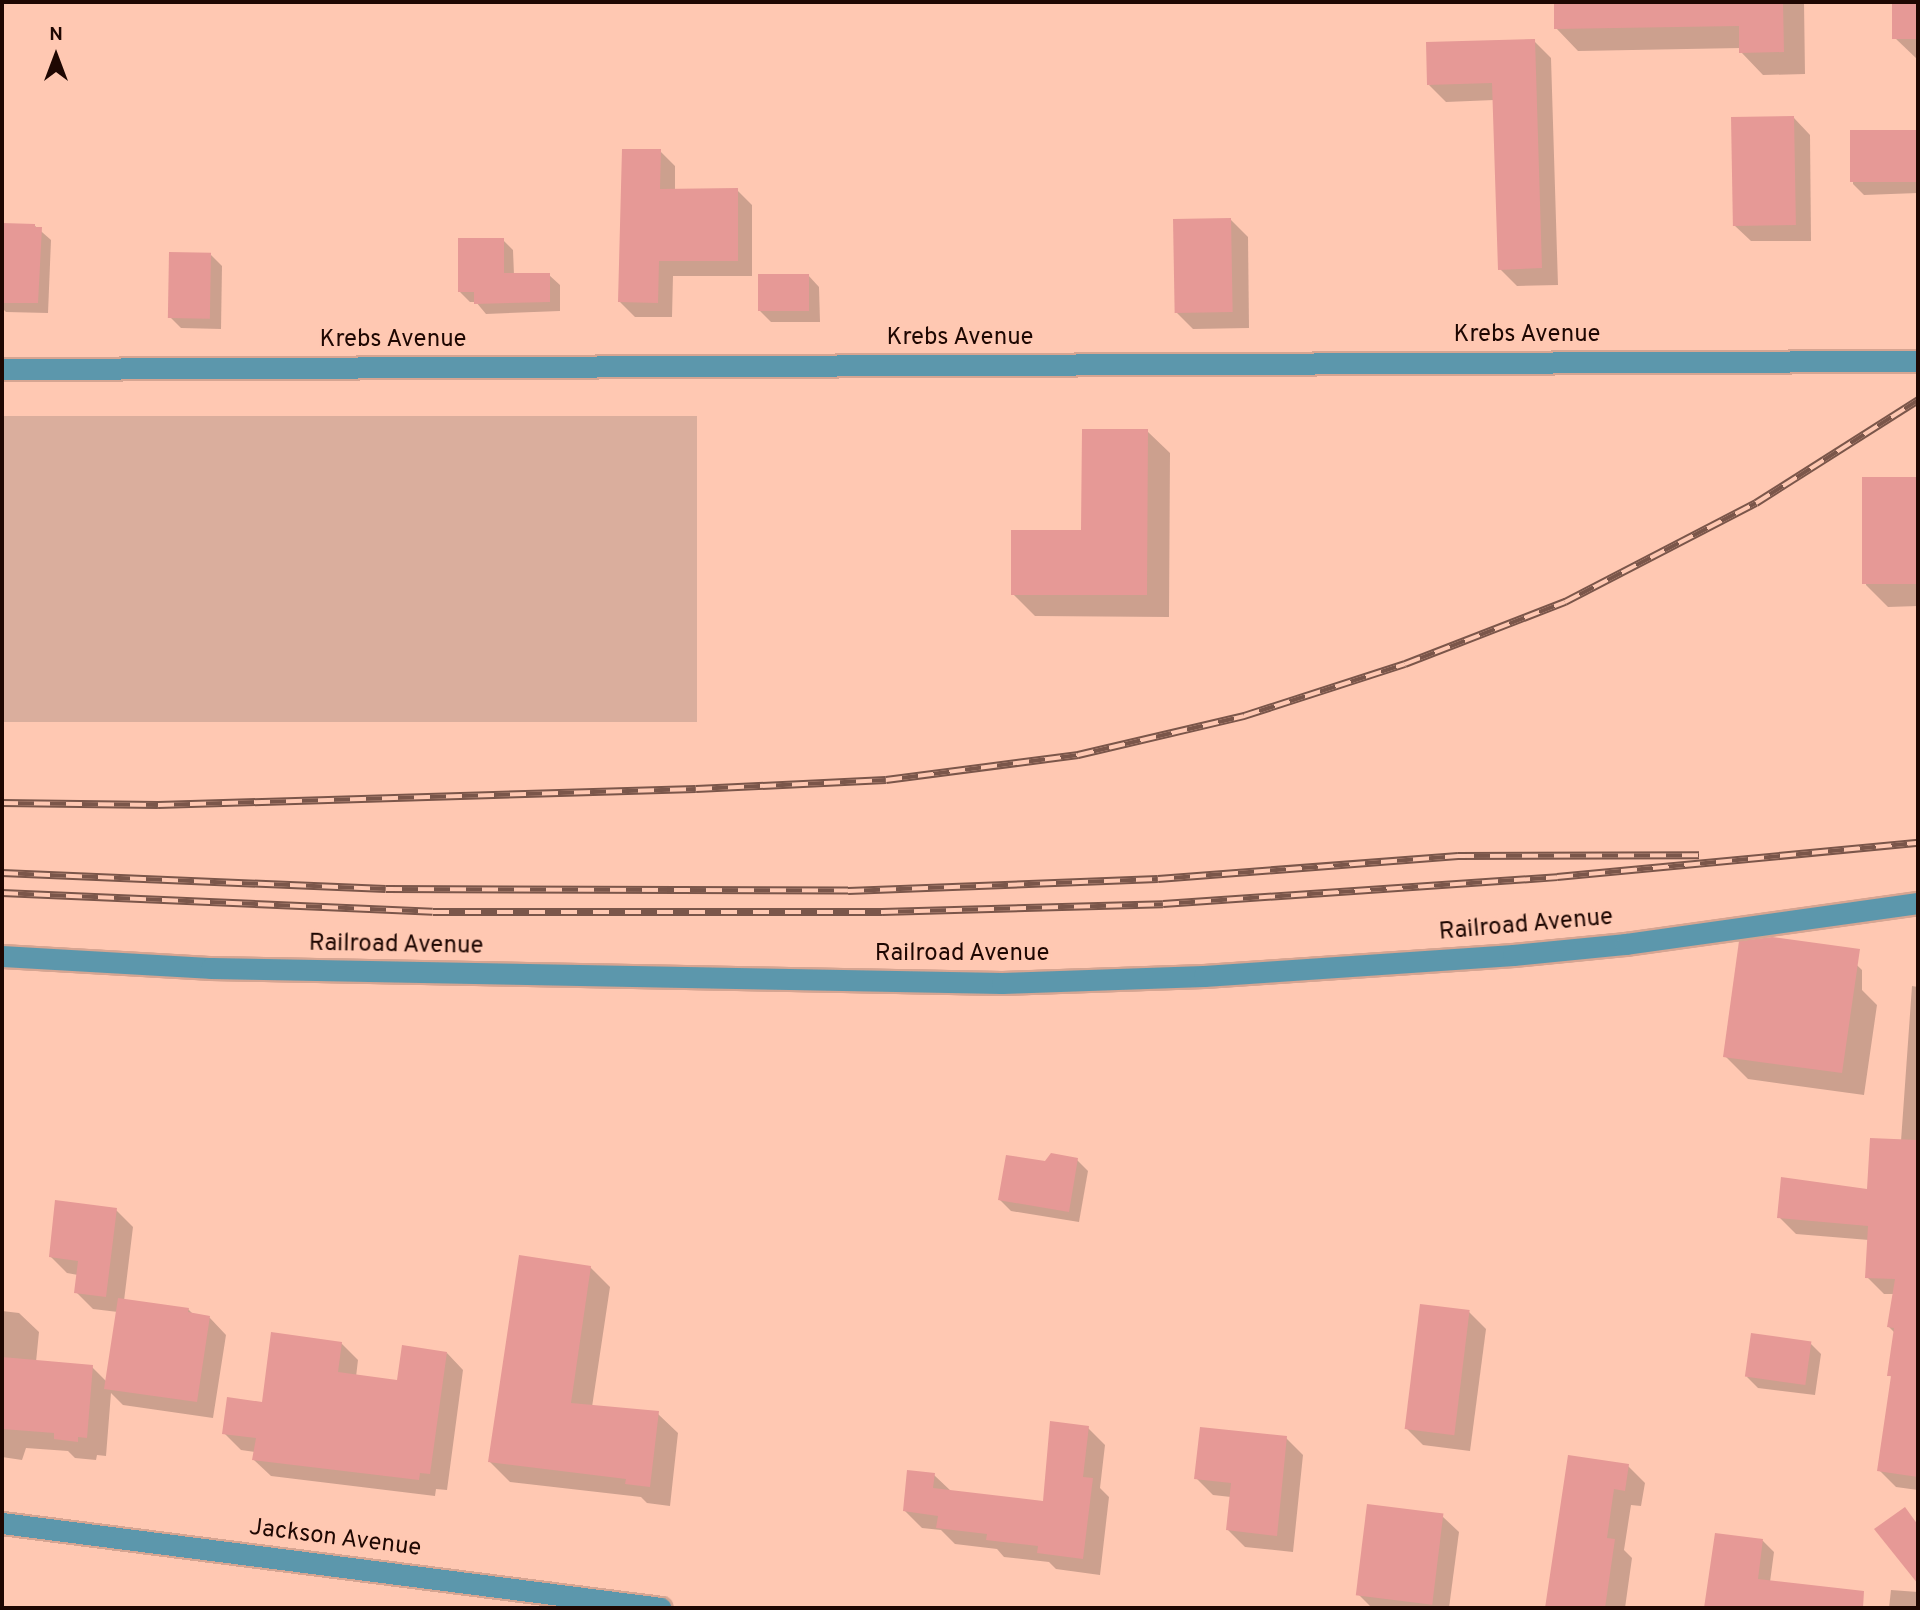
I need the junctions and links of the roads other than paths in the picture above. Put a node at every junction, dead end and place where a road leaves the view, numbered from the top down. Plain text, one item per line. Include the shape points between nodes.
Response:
1 (1918, 360) edge
2 (2, 369) edge
3 (1918, 903) edge
4 (2, 956) edge
5 (2, 1523) edge
6 (661, 1608) edge

1 - 2 street, Krebs Avenue
3 - 4 street, Railroad Avenue via 1513,955 1204,976 1015,983 224,969
5 - 6 street, Jackson Avenue

